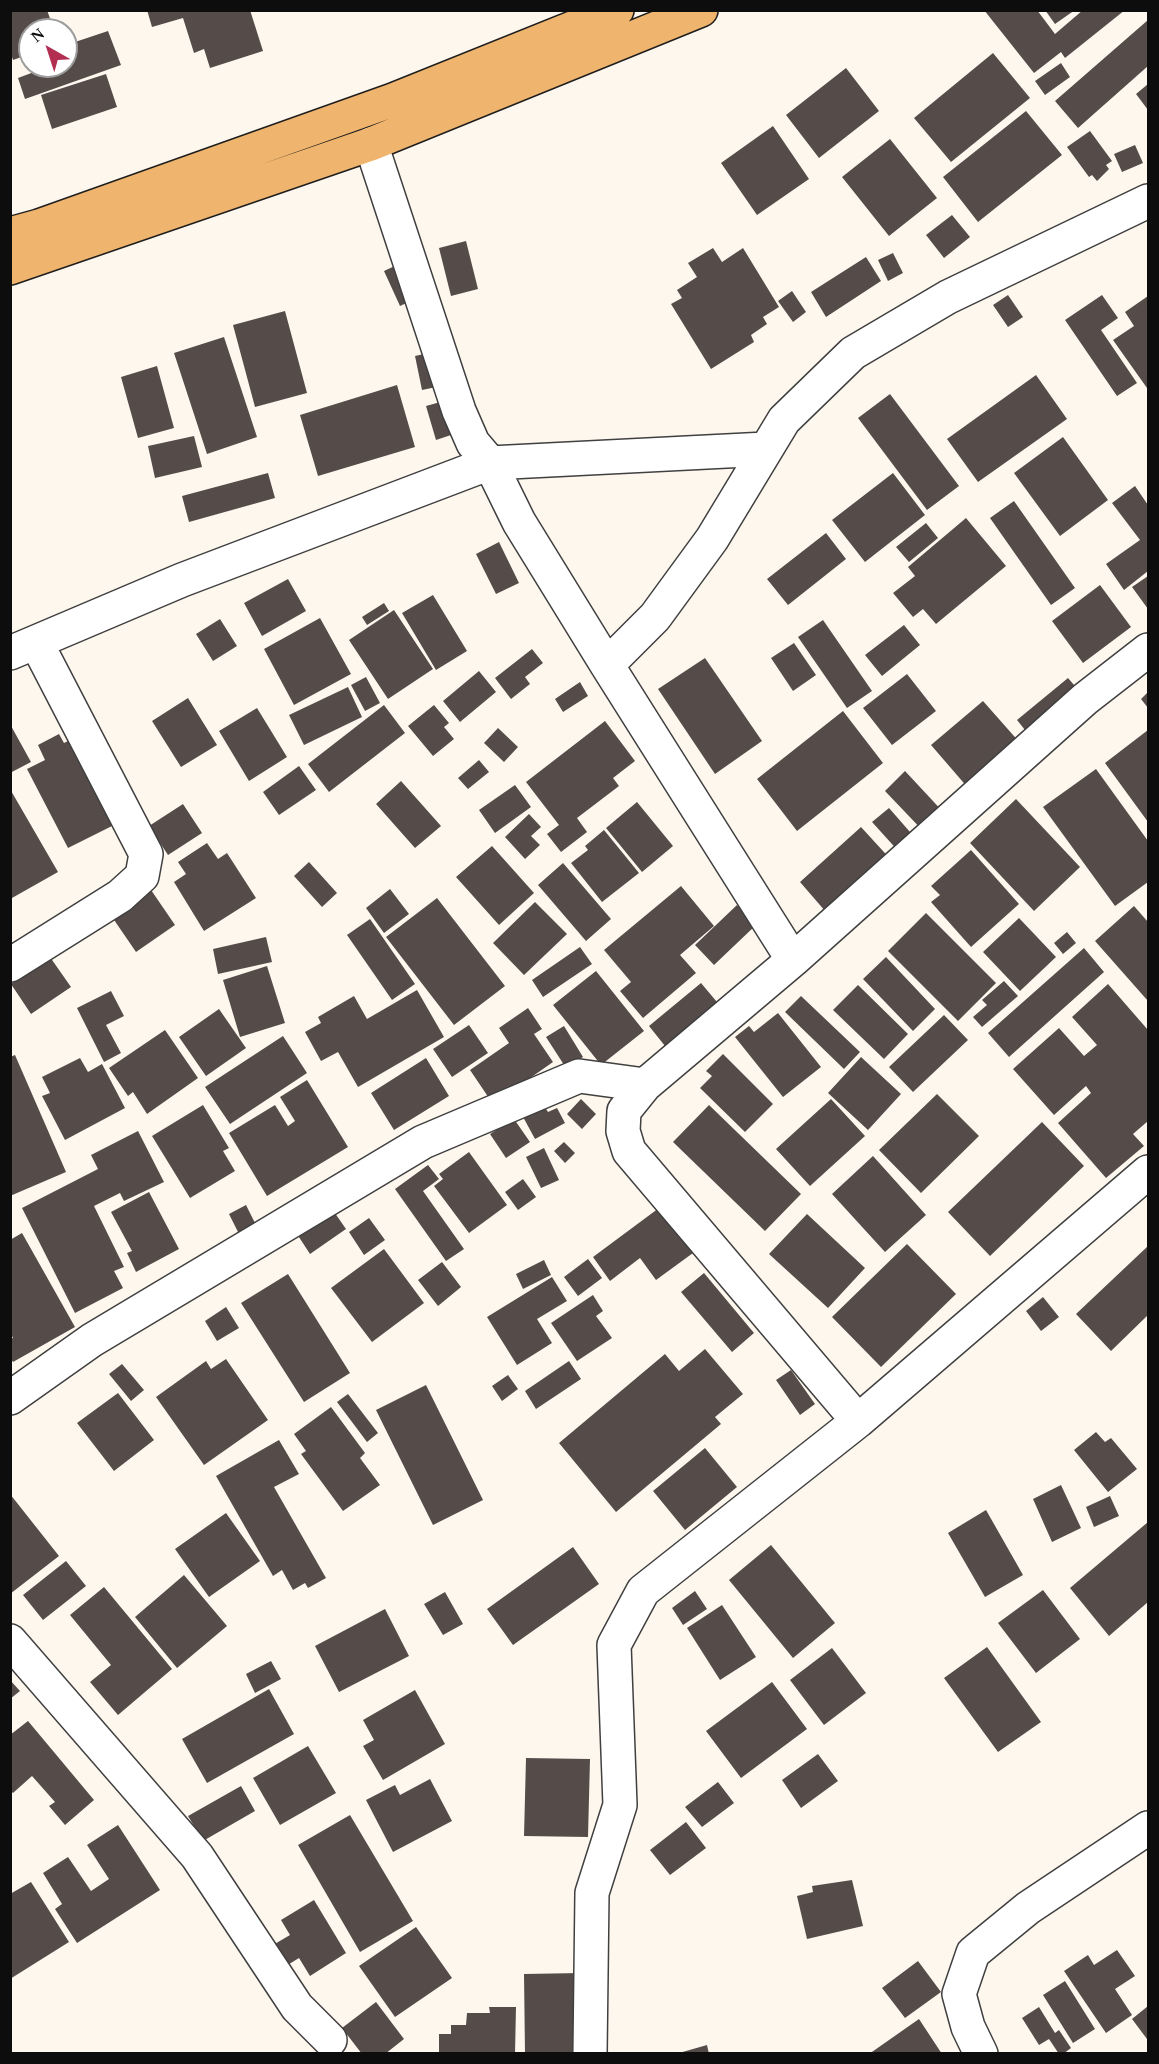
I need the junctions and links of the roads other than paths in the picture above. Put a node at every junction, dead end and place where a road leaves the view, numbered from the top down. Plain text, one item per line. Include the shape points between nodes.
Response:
1 (617, 10) edge
2 (701, 10) edge
3 (371, 144) junction
4 (1149, 201) edge
5 (10, 234) edge
6 (10, 268) edge
7 (766, 449) junction
8 (490, 463) junction
9 (23, 648) edge
10 (1149, 650) edge
11 (607, 665) junction
12 (794, 960) junction
13 (10, 964) edge
14 (645, 1085) junction
15 (1149, 1172) edge
16 (10, 1398) edge
17 (858, 1421) junction
18 (10, 1641) edge
19 (1149, 1828) edge
20 (330, 2040) dead end
21 (590, 2054) edge
22 (981, 2054) edge

1 - 5 main road via 393,100
2 - 3 main road
3 - 6 main road
3 - 8 street via 459,411
4 - 7 street via 948,297 853,353 784,420
7 - 8 street
7 - 11 street via 712,539 655,617
8 - 9 street via 182,580
8 - 11 street via 519,522
9 - 13 street via 146,854 142,876 120,896
10 - 12 street via 1085,699
11 - 12 street
12 - 14 street
14 - 16 street via 579,1076 423,1143 92,1340
14 - 17 street via 624,1112 623,1131 629,1151
15 - 17 street
17 - 21 street via 643,1591 614,1645 620,1805 592,1893
18 - 20 street via 197,1856 297,2007
19 - 22 street via 1028,1908 973,1953 959,1994

